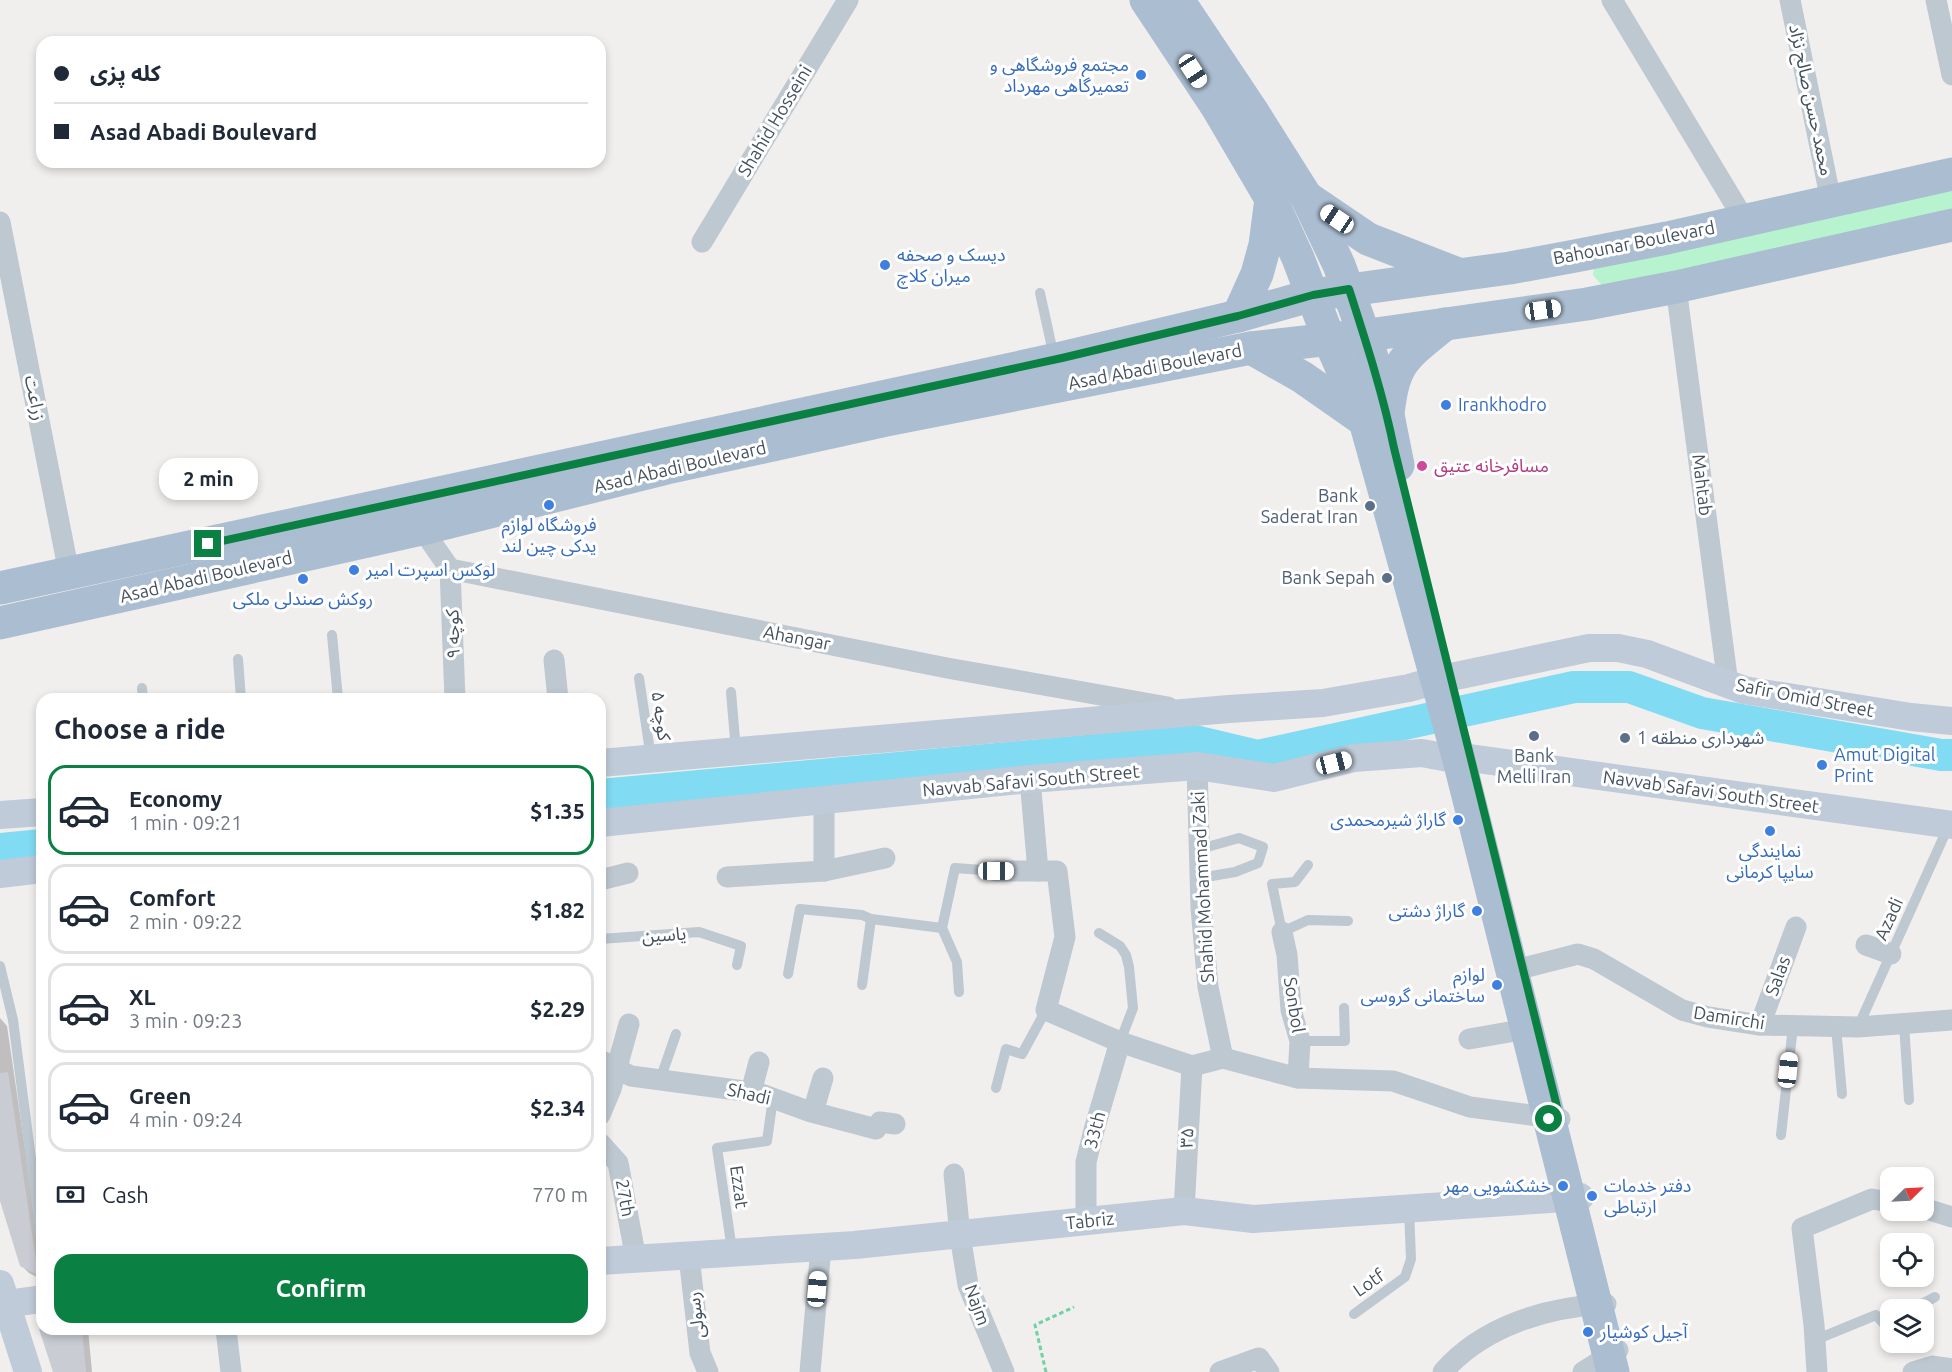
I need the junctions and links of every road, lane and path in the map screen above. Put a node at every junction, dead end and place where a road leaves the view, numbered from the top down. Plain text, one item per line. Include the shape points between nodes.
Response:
1 (848, 0) edge
2 (1146, 0) edge
3 (1178, 0) edge
4 (1612, 0) edge
5 (1790, 0) edge
6 (1936, 0) edge
7 (1952, 75) edge
8 (1227, 98) junction
9 (1952, 174) edge
10 (1307, 198) junction
11 (1271, 199) junction
12 (1832, 201) junction
13 (1744, 220) junction
14 (0, 222) edge
15 (1952, 225) edge
16 (702, 242) dead end
17 (1575, 256) junction
18 (1459, 275) junction
19 (1676, 287) junction
20 (1349, 289) junction
21 (1040, 293) dead end
22 (1313, 295) junction
23 (1587, 304) junction
24 (1238, 316) junction
25 (1444, 324) junction
26 (1364, 335) junction
27 (1329, 339) junction
28 (1251, 348) junction
29 (1055, 360) junction
30 (1376, 418) junction
31 (422, 530) junction
32 (304, 539) junction
33 (450, 569) junction
34 (69, 573) junction
35 (0, 588) edge
36 (0, 623) edge
37 (332, 634) dead end
38 (238, 659) dead end
39 (554, 660) dead end
40 (639, 678) dead end
41 (1445, 684) junction
42 (1728, 684) junction
43 (731, 692) dead end
44 (241, 693) edge
45 (337, 693) edge
46 (455, 693) edge
47 (557, 693) edge
48 (1193, 712) junction
49 (1952, 721) edge
50 (736, 751) junction
51 (1463, 753) junction
52 (651, 759) junction
53 (606, 763) edge
54 (1197, 766) junction
55 (1030, 779) junction
56 (824, 801) junction
57 (36, 812) edge
58 (0, 815) edge
59 (606, 822) edge
60 (1951, 825) edge
61 (1200, 849) junction
62 (885, 858) dead end
63 (1308, 865) dead end
64 (36, 870) edge
65 (824, 871) junction
66 (996, 871) joint
67 (1038, 871) junction
68 (628, 873) dead end
69 (0, 874) edge
70 (726, 877) dead end
71 (606, 878) edge
72 (1200, 878) junction
73 (871, 919) junction
74 (1348, 921) dead end
75 (942, 927) junction
76 (1796, 927) dead end
77 (1282, 932) junction
78 (1099, 933) dead end
79 (606, 939) edge
80 (1866, 945) dead end
81 (1891, 954) junction
82 (737, 965) dead end
83 (0, 966) edge
84 (1517, 970) junction
85 (788, 974) dead end
86 (862, 985) dead end
87 (958, 992) dead end
88 (1344, 1008) dead end
89 (1046, 1010) junction
90 (1952, 1020) edge
91 (629, 1024) dead end
92 (1904, 1024) junction
93 (1760, 1025) junction
94 (1792, 1026) junction
95 (1836, 1027) junction
96 (1858, 1027) junction
97 (1526, 1029) junction
98 (676, 1034) dead end
99 (1469, 1039) dead end
100 (1300, 1041) junction
101 (1120, 1042) junction
102 (1223, 1058) junction
103 (759, 1062) dead end
104 (608, 1065) edge
105 (1192, 1066) junction
106 (823, 1078) dead end
107 (1298, 1078) junction
108 (660, 1080) junction
109 (996, 1088) dead end
110 (751, 1092) junction
111 (1842, 1094) dead end
112 (773, 1098) junction
113 (1909, 1100) dead end
114 (813, 1112) junction
115 (1554, 1119) junction
116 (895, 1124) dead end
117 (1781, 1135) dead end
118 (606, 1150) edge
119 (954, 1174) dead end
120 (36, 1198) edge
121 (1574, 1198) junction
122 (1880, 1200) edge
123 (1409, 1209) junction
124 (1184, 1211) junction
125 (1934, 1211) edge
126 (1952, 1217) edge
127 (1086, 1222) junction
128 (960, 1234) junction
129 (821, 1247) junction
130 (732, 1253) junction
131 (689, 1256) junction
132 (636, 1259) junction
133 (606, 1261) edge
134 (3, 1294) edge
135 (1935, 1297) dead end
136 (36, 1298) edge
137 (1931, 1299) edge
138 (1601, 1304) junction
139 (1074, 1307) dead end
140 (1354, 1314) dead end
141 (1880, 1320) edge
142 (227, 1335) edge
143 (1815, 1340) junction
144 (1264, 1365) edge
145 (1610, 1365) edge
146 (1952, 1369) edge
147 (28, 1372) edge
148 (231, 1372) edge
149 (708, 1372) edge
150 (810, 1372) edge
151 (1004, 1372) edge
152 (1046, 1372) edge
153 (1220, 1372) edge
154 (1443, 1372) edge
155 (1817, 1372) edge
156 (1912, 1372) edge

1 - 16 street, Shahid Hosseini
2 - 8 main road
3 - 8 main road
4 - 13 street
5 - 12 street, محمد حسن صالح نژاد
6 - 7 street
8 - 10 main road
8 - 11 main road
9 - 12 main road, Bahounar Boulevard
10 - 18 main road via 1368,239
10 - 20 main road
11 - 22 main road
11 - 24 main road via 1257,274
12 - 13 main road, Bahounar Boulevard
13 - 17 main road, Bahounar Boulevard
14 - 34 street, زراعت
15 - 19 main road
17 - 18 main road, Bahounar Boulevard
17 - 23 main road via 1570,268 1571,282
18 - 20 main road, Bahounar Boulevard
19 - 23 main road
19 - 42 street, Mahtab
20 - 22 main road, Bahounar Boulevard
20 - 26 main road
21 - 29 lane
22 - 24 main road, Asad Abadi Boulevard
22 - 27 main road
23 - 25 main road
24 - 29 main road, Asad Abadi Boulevard
25 - 26 main road
25 - 30 main road via 1400,367
26 - 27 main road, Asad Abadi Boulevard
26 - 30 main road
27 - 28 main road, Asad Abadi Boulevard
27 - 30 main road
28 - 30 main road
28 - 31 main road, Asad Abadi Boulevard via 667,468
29 - 32 main road, Asad Abadi Boulevard
30 - 41 main road via 1394,448
31 - 32 main road, Asad Abadi Boulevard
31 - 33 street
32 - 34 main road, Asad Abadi Boulevard
32 - 36 main road, Asad Abadi Boulevard
33 - 46 street, کوچه ۹
33 - 48 street, Ahangar via 947,668
34 - 35 main road, Asad Abadi Boulevard
37 - 45 lane
38 - 44 lane
39 - 47 street
40 - 52 lane, کوچه ۵
41 - 42 main road, Safir Omid Street via 1579,650 1618,648 1647,654
41 - 48 main road via 1323,703
41 - 51 main road
42 - 49 main road, Safir Omid Street via 1755,692
43 - 50 lane
48 - 50 main road via 786,742
50 - 52 main road
51 - 54 main road, Navvab Safavi South Street via 1354,758 1274,778
51 - 60 main road, Navvab Safavi South Street
51 - 84 main road
52 - 53 main road
54 - 55 main road, Navvab Safavi South Street
54 - 61 street, Shahid Mohammad Zaki
55 - 56 main road, Navvab Safavi South Street
55 - 67 street
56 - 59 main road, Navvab Safavi South Street
56 - 65 street
57 - 58 main road
60 - 81 lane, Azadi
61 - 72 street, Shahid Mohammad Zaki
61 - 72 lane via 1239,838 1263,847 1258,863
62 - 65 street
63 - 77 lane via 1294,882 1272,884
64 - 69 main road
65 - 70 street
66 - 67 street
66 - 75 lane via 955,868
67 - 89 street via 1057,871 1065,937
68 - 71 street
72 - 102 street, Shahid Mohammad Zaki via 1208,987
73 - 75 lane
73 - 85 lane via 800,909
73 - 86 lane
74 - 77 lane via 1308,920
75 - 87 lane via 957,962
76 - 93 street, Salas
77 - 100 street, Sonbol via 1291,1010
78 - 101 lane via 1120,946 1129,967 1133,1008
79 - 82 lane, یاسین via 699,932 741,946
80 - 81 street
81 - 96 lane, Azadi
83 - 120 lane via 13,1020
84 - 93 street, Damirchi via 1578,954 1594,959 1682,1010
84 - 97 main road
84 - 115 main road
88 - 100 lane via 1345,1041
89 - 101 street
89 - 109 lane via 1022,1054 1006,1049
90 - 92 street, Damirchi
91 - 104 street
92 - 96 street, Damirchi
92 - 113 lane
93 - 94 street, Damirchi
94 - 95 street, Damirchi
94 - 117 lane
95 - 96 street, Damirchi
95 - 111 lane
97 - 99 street
97 - 115 main road
98 - 108 lane
100 - 107 street, Sonbol
101 - 105 street
101 - 127 street, 33th via 1086,1162
102 - 105 street
102 - 107 street
103 - 110 street
104 - 108 street, Shadi via 631,1076
105 - 124 street, ۳۵
106 - 114 street
107 - 115 street via 1393,1081 1470,1107
108 - 110 street, Shadi
110 - 112 street, Shadi
112 - 114 street, Shadi
112 - 130 lane, Ezzat via 767,1141 717,1148
114 - 116 street, Shadi via 876,1129 880,1122
115 - 121 main road
118 - 132 street, 27th via 618,1163
119 - 128 street, Najm
121 - 123 main road, Tabriz
121 - 138 main road
122 - 143 street via 1872,1199 1802,1228
123 - 124 main road, Tabriz via 1253,1219
123 - 140 lane, Lotf via 1411,1259 1405,1277
124 - 127 main road, Tabriz
125 - 126 street
127 - 128 main road, Tabriz
128 - 129 main road, Tabriz
128 - 151 street, Najm via 968,1285
129 - 130 main road, Tabriz
129 - 150 street
130 - 131 main road, Tabriz
131 - 132 main road, Tabriz
131 - 149 street, رسولی via 700,1353
132 - 133 main road, Tabriz
134 - 136 main road
134 - 147 main road
135 - 137 lane
138 - 145 main road
138 - 154 street via 1556,1310 1515,1322 1473,1345
139 - 152 path via 1035,1325
141 - 143 lane via 1876,1315
142 - 148 street
143 - 155 street
144 - 153 street
146 - 156 street via 1933,1366

